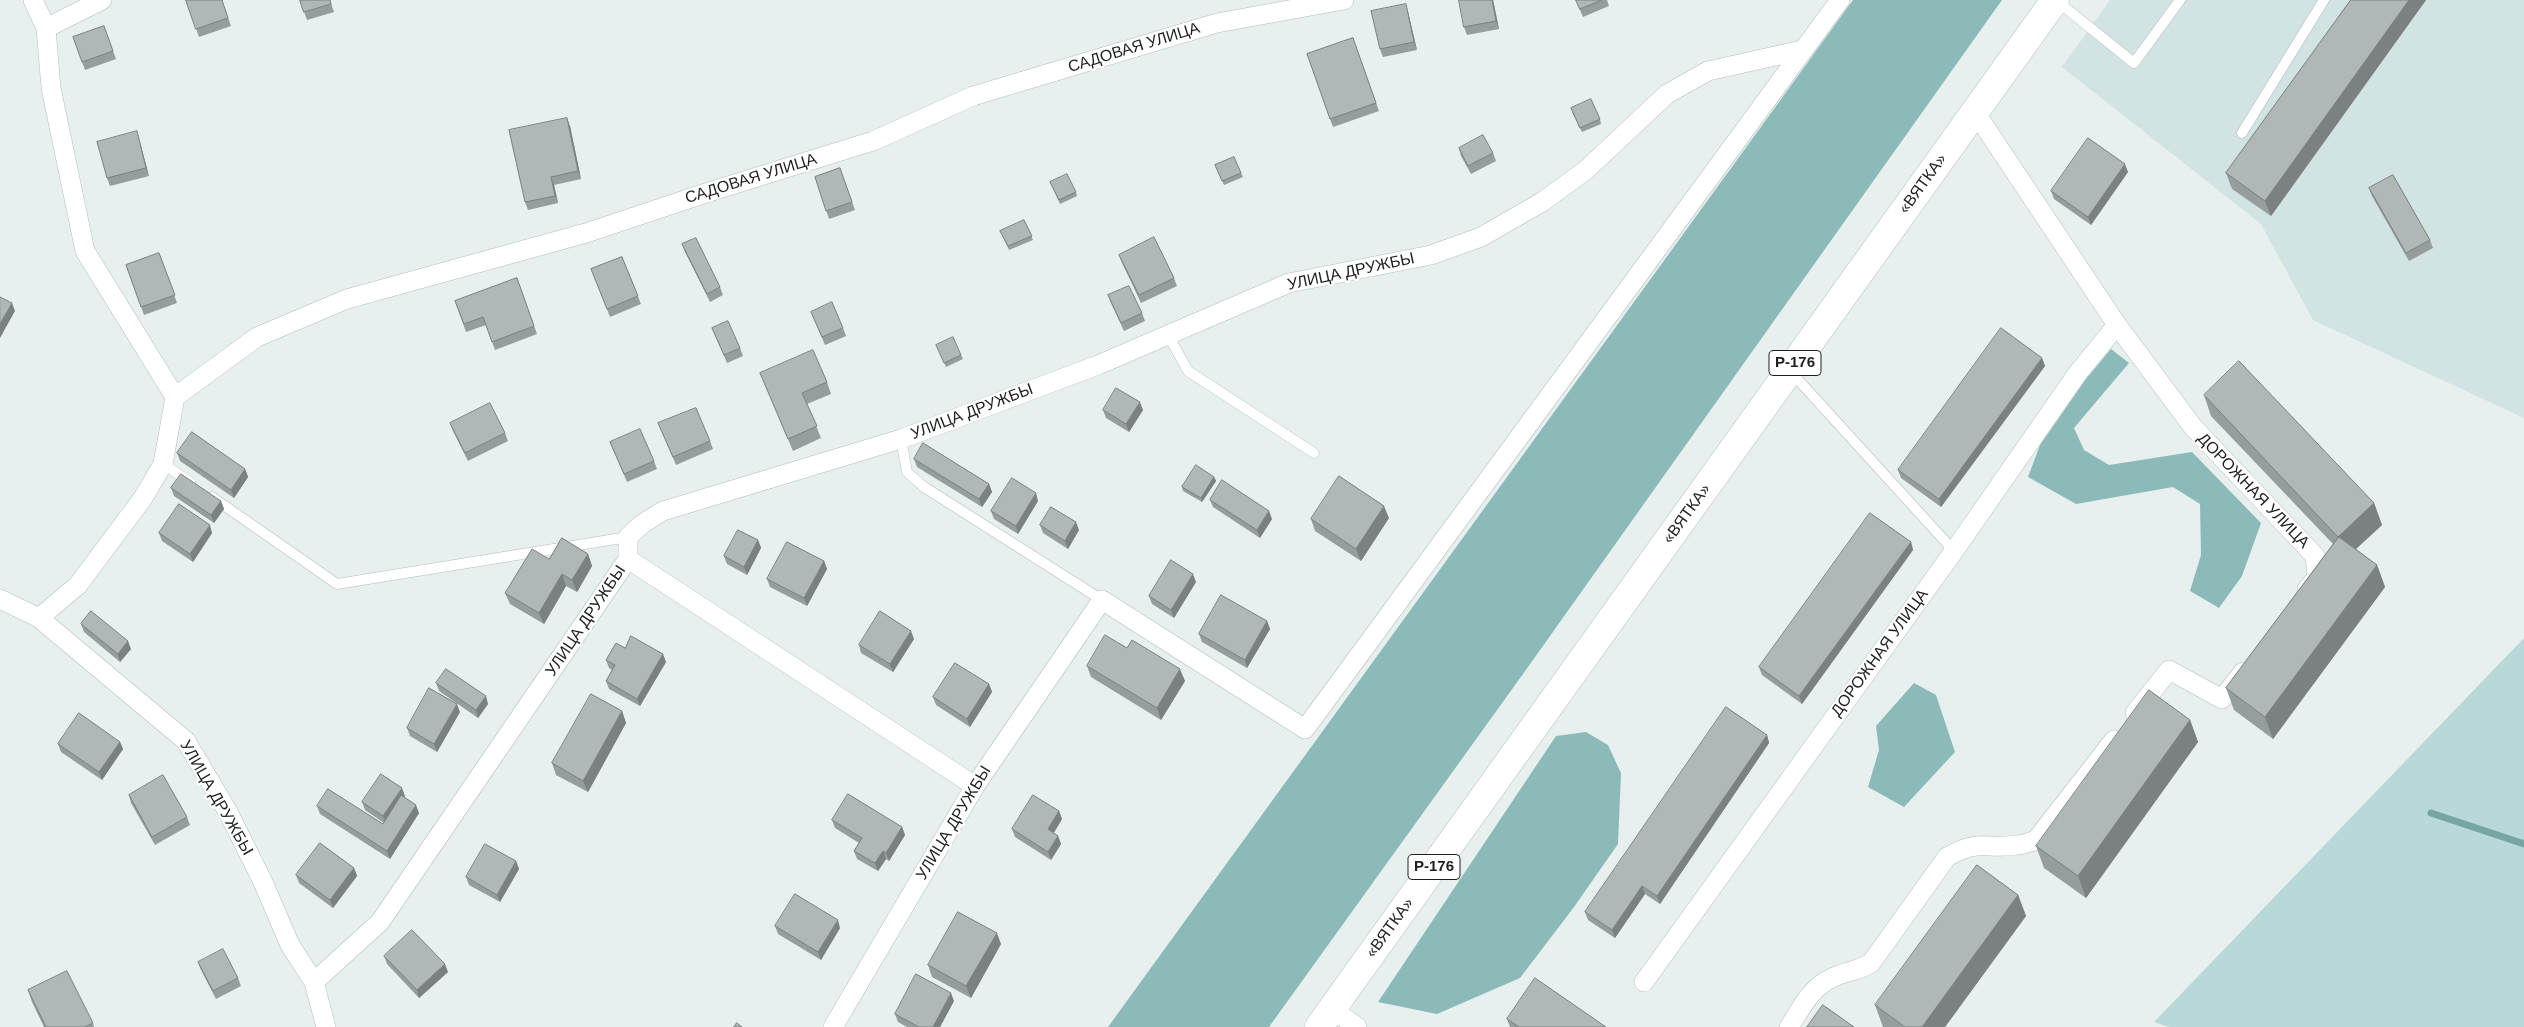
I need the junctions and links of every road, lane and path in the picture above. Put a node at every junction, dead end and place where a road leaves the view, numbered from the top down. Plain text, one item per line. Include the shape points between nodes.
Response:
1 (33, 0) edge
2 (102, 0) edge
3 (1344, 0) edge
4 (1840, 0) edge
5 (2055, 0) edge
6 (2180, 0) edge
7 (2324, 0) edge
8 (46, 28) junction
9 (1802, 50) junction
10 (1975, 112) junction
11 (2242, 133) dead end
12 (2117, 325) junction
13 (1168, 335) junction
14 (1790, 370) junction
15 (175, 397) junction
16 (901, 439) junction
17 (1314, 453) dead end
18 (163, 464) junction
19 (628, 537) junction
20 (1954, 550) junction
21 (628, 559) junction
22 (0, 599) edge
23 (1102, 600) junction
24 (2299, 600) edge
25 (39, 618) junction
26 (2252, 661) edge
27 (975, 786) junction
28 (314, 982) junction
29 (1644, 982) dead end
30 (1326, 1018) edge
31 (326, 1027) edge
32 (832, 1027) edge
33 (1357, 1027) edge
34 (1788, 1027) edge

1 - 8 street
2 - 8 street
3 - 15 street, САДОВАЯ УЛИЦА via 1208,26 973,96 873,141 586,233 347,298 257,337
4 - 9 street
5 - 6 lane via 2134,63
5 - 10 main road, «ВЯТКА» / Р-176
7 - 11 lane
8 - 15 street via 51,88 85,251
9 - 13 street, УЛИЦА ДРУЖБЫ via 1708,71 1667,94 1586,170 1542,202 1481,237 1431,255 1289,283
9 - 23 street via 1305,729
10 - 12 street, ДОРОЖНАЯ УЛИЦА
10 - 14 main road, «ВЯТКА» / Р-176
12 - 20 street, ДОРОЖНАЯ УЛИЦА via 2077,374
12 - 24 street, ДОРОЖНАЯ УЛИЦА via 2193,427 2315,556 2317,577
13 - 16 street, УЛИЦА ДРУЖБЫ via 1098,365
13 - 17 lane via 1188,371
14 - 20 lane
14 - 30 main road, «ВЯТКА» / Р-176
15 - 18 street
16 - 19 street, УЛИЦА ДРУЖБЫ via 663,511
16 - 23 lane via 908,472 924,487
18 - 19 lane via 337,584
18 - 25 street via 143,498 78,585
19 - 21 street, УЛИЦА ДРУЖБЫ
20 - 29 street, ДОРОЖНАЯ УЛИЦА
21 - 27 street
21 - 28 street, УЛИЦА ДРУЖБЫ via 380,922
22 - 25 street, УЛИЦА ДРУЖБЫ
23 - 27 street, УЛИЦА ДРУЖБЫ
25 - 28 street, УЛИЦА ДРУЖБЫ via 186,741 233,820 290,945
26 - 34 street via 2222,700 2169,670 2036,840 2017,846 1976,844 1947,857 1871,963 1861,970 1832,977 1816,988
27 - 32 street, УЛИЦА ДРУЖБЫ
28 - 31 street, УЛИЦА ДРУЖБЫ
30 - 33 street

